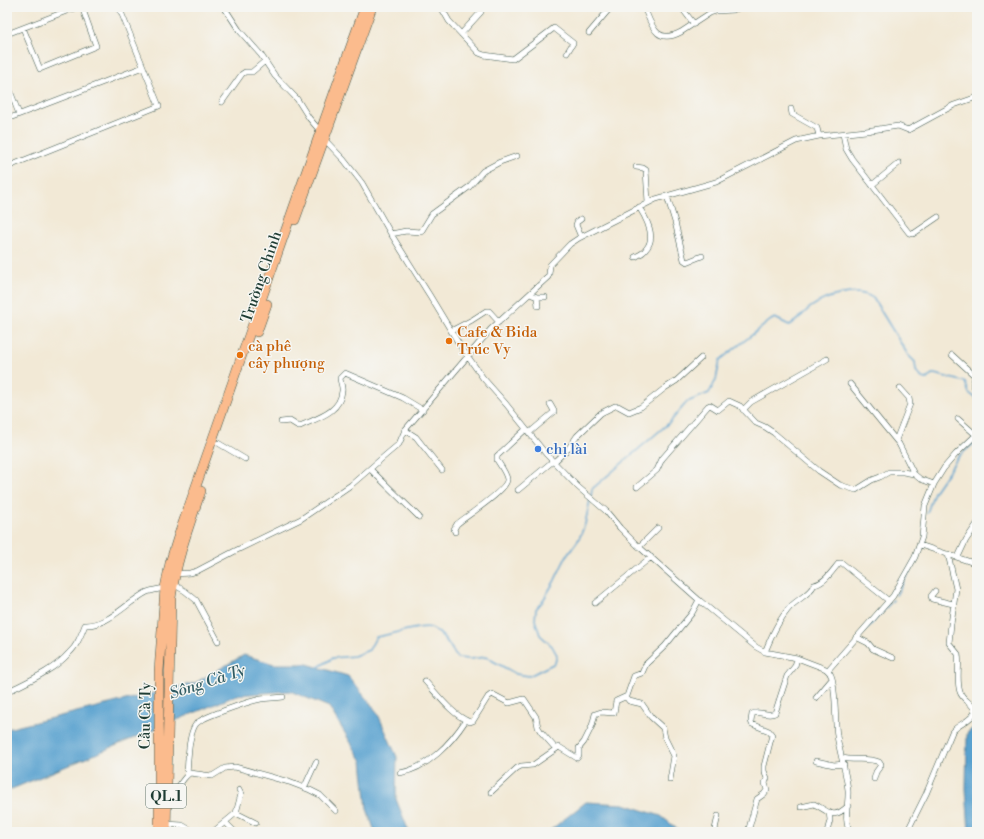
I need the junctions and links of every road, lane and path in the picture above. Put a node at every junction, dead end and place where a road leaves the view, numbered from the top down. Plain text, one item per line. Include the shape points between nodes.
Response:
1 (77, 7) edge
2 (82, 7) edge
3 (119, 7) edge
4 (224, 7) edge
5 (365, 7) edge
6 (372, 7) edge
7 (441, 7) edge
8 (482, 7) edge
9 (611, 7) edge
10 (644, 7) edge
11 (681, 7) edge
12 (742, 7) edge
13 (694, 24) junction
14 (23, 28) junction
15 (589, 33) dead end
16 (7, 34) edge
17 (461, 34) junction
18 (567, 52) dead end
19 (265, 61) junction
20 (143, 67) junction
21 (7, 83) edge
22 (977, 97) edge
23 (222, 102) dead end
24 (791, 109) dead end
25 (19, 114) junction
26 (7, 119) edge
27 (320, 130) junction
28 (843, 134) junction
29 (819, 136) junction
30 (325, 140) junction
31 (517, 156) dead end
32 (900, 163) dead end
33 (7, 167) edge
34 (636, 168) dead end
35 (872, 185) junction
36 (667, 196) junction
37 (648, 202) junction
38 (640, 207) junction
39 (938, 217) dead end
40 (581, 219) dead end
41 (391, 234) junction
42 (581, 237) junction
43 (702, 256) dead end
44 (636, 257) dead end
45 (530, 294) junction
46 (537, 297) junction
47 (544, 297) dead end
48 (538, 306) dead end
49 (499, 322) junction
50 (451, 331) junction
51 (952, 355) dead end
52 (467, 357) junction
53 (701, 358) dead end
54 (827, 359) dead end
55 (850, 384) dead end
56 (900, 388) dead end
57 (977, 388) edge
58 (550, 404) dead end
59 (423, 410) junction
60 (743, 410) junction
61 (958, 419) dead end
62 (281, 422) dead end
63 (405, 430) junction
64 (528, 431) junction
65 (976, 435) edge
66 (896, 440) junction
67 (218, 443) junction
68 (245, 459) dead end
69 (554, 461) junction
70 (370, 469) junction
71 (442, 470) dead end
72 (914, 474) junction
73 (934, 484) junction
74 (637, 487) dead end
75 (518, 490) dead end
76 (419, 517) dead end
77 (977, 524) edge
78 (658, 528) dead end
79 (455, 532) dead end
80 (923, 545) junction
81 (639, 548) junction
82 (948, 554) junction
83 (651, 558) junction
84 (958, 558) junction
85 (977, 564) edge
86 (174, 574) junction
87 (169, 586) junction
88 (935, 591) dead end
89 (699, 600) junction
90 (889, 601) junction
91 (595, 603) dead end
92 (953, 604) junction
93 (856, 638) junction
94 (218, 641) dead end
95 (765, 652) junction
96 (797, 658) junction
97 (893, 658) dead end
98 (828, 670) junction
99 (160, 671) joint
100 (170, 675) joint
101 (832, 679) junction
102 (425, 681) dead end
103 (7, 688) edge
104 (283, 697) dead end
105 (626, 697) junction
106 (816, 698) dead end
107 (466, 720) junction
108 (556, 749) junction
109 (842, 758) junction
110 (816, 761) dead end
111 (316, 762) dead end
112 (844, 764) junction
113 (400, 773) dead end
114 (187, 775) junction
115 (874, 779) dead end
116 (670, 780) dead end
117 (304, 788) junction
118 (239, 790) dead end
119 (491, 792) dead end
120 (166, 800) junction
121 (848, 806) junction
122 (802, 807) dead end
123 (336, 811) dead end
124 (829, 812) junction
125 (236, 813) junction
126 (718, 816) dead end
127 (224, 822) junction
128 (256, 824) dead end
129 (166, 828) edge
130 (159, 832) edge
131 (194, 832) edge
132 (213, 832) edge
133 (235, 832) edge
134 (717, 832) edge
135 (748, 832) edge
136 (827, 832) edge
137 (850, 832) edge
138 (907, 832) edge

1 - 14 street
2 - 14 street via 96,46 40,69
3 - 20 street
4 - 19 street
5 - 27 highway, Trường Chinh / QL.1
6 - 30 highway, Trường Chinh / QL.1
7 - 17 street via 448,21
8 - 17 street via 481,12
9 - 15 street
10 - 13 street via 659,35 676,35
11 - 13 street
12 - 13 street via 713,12
14 - 16 street
17 - 18 street via 482,54 512,59 554,28 573,43
19 - 23 street via 252,72 242,74
19 - 27 street
20 - 25 street
20 - 33 street via 158,106
21 - 25 street
22 - 28 street via 954,105 908,130 898,126
24 - 29 street via 792,114 817,128
25 - 26 street
27 - 30 street
27 - 87 highway, Trường Chinh / QL.1 via 178,537 170,563
28 - 29 street
28 - 35 street via 848,153
29 - 36 street via 796,141 716,182
30 - 41 street via 362,183
30 - 67 highway, Trường Chinh / QL.1
31 - 41 street via 483,171 469,187 432,214 421,232
32 - 35 street
34 - 37 street via 646,170
35 - 39 street via 909,234
36 - 37 street
36 - 43 street via 684,260 687,262
37 - 38 street
38 - 42 street
38 - 44 street via 647,221 650,238 646,250
40 - 42 street via 576,225
41 - 50 street
42 - 45 street via 572,242 551,263 549,275
45 - 46 street
45 - 49 street
46 - 47 street
46 - 48 street
49 - 50 street via 486,311
49 - 52 street
50 - 52 street
51 - 57 street via 975,376 973,385
52 - 59 street
52 - 64 street
53 - 69 street via 676,382 641,407 629,412 618,406 603,411
54 - 60 street via 751,402
55 - 66 street
56 - 66 street via 910,404
58 - 64 street via 554,412
59 - 62 street via 403,398 345,373 340,378 340,398 330,412 300,426 293,422
59 - 63 street
60 - 72 street via 756,423 764,426 840,485 856,490 889,472
60 - 74 street via 729,401 718,410 708,406 662,459 657,470
61 - 65 street
63 - 70 street via 399,444
63 - 71 street via 416,437
64 - 69 street
64 - 79 street via 497,456 507,483 496,495 457,524
65 - 73 street via 944,468
66 - 72 street
67 - 68 street
67 - 86 highway, Trường Chinh / QL.1
69 - 75 street
69 - 81 street via 578,487 606,511
70 - 76 street
70 - 86 street via 301,519 197,571
72 - 73 street
73 - 80 street via 925,506
77 - 84 street
78 - 81 street
80 - 82 street
80 - 90 street
81 - 83 street
82 - 84 street
82 - 92 street via 956,587
83 - 89 street
83 - 91 street
84 - 85 street
86 - 87 highway, Trường Chinh / QL.1
87 - 94 street via 185,590 196,600
87 - 99 highway, Trường Chinh / QL.1
87 - 100 highway, Trường Chinh / QL.1
87 - 103 street via 148,592 108,618 85,626 75,646 51,669 20,686 10,690
88 - 92 street via 932,599
89 - 95 street via 749,642
89 - 105 street via 692,613 665,646 646,664 642,673 634,676
90 - 93 street
90 - 95 street via 839,563 824,581 814,585 784,615
92 - 138 street via 949,643 958,654 960,694 974,707 975,712 952,732
93 - 97 street
93 - 98 street
95 - 96 street
96 - 98 street
96 - 135 street via 795,666 786,676 775,713 752,714 752,724 769,731 772,735 764,766 767,790 757,799
98 - 101 street
99 - 130 highway, Cầu Cà Ty / QL.1
100 - 120 highway, Cầu Cà Ty / QL.1
101 - 106 street
101 - 109 street
102 - 107 street
104 - 114 street via 260,699 199,721 191,735
105 - 108 street via 616,701 613,713 595,714 592,726 579,748 578,758 559,747
105 - 116 street via 631,702 642,704 663,728 674,758
107 - 108 street via 473,721 492,694 509,703 524,699 536,717 541,732
107 - 113 street via 458,733 433,758
108 - 119 street via 533,765 516,768
109 - 112 street
109 - 115 street via 879,762
110 - 112 street via 834,765
111 - 117 street
112 - 121 street
114 - 117 street via 192,773 212,776 225,768 235,767
114 - 120 street via 174,794
117 - 123 street via 320,795
118 - 125 street via 241,794
120 - 129 highway, QL.1
121 - 124 street via 838,814
121 - 137 street via 846,824
122 - 124 street via 814,804
124 - 136 street
125 - 127 street
125 - 128 street
126 - 134 street via 715,830
127 - 132 street
127 - 133 street
129 - 131 street via 182,826

